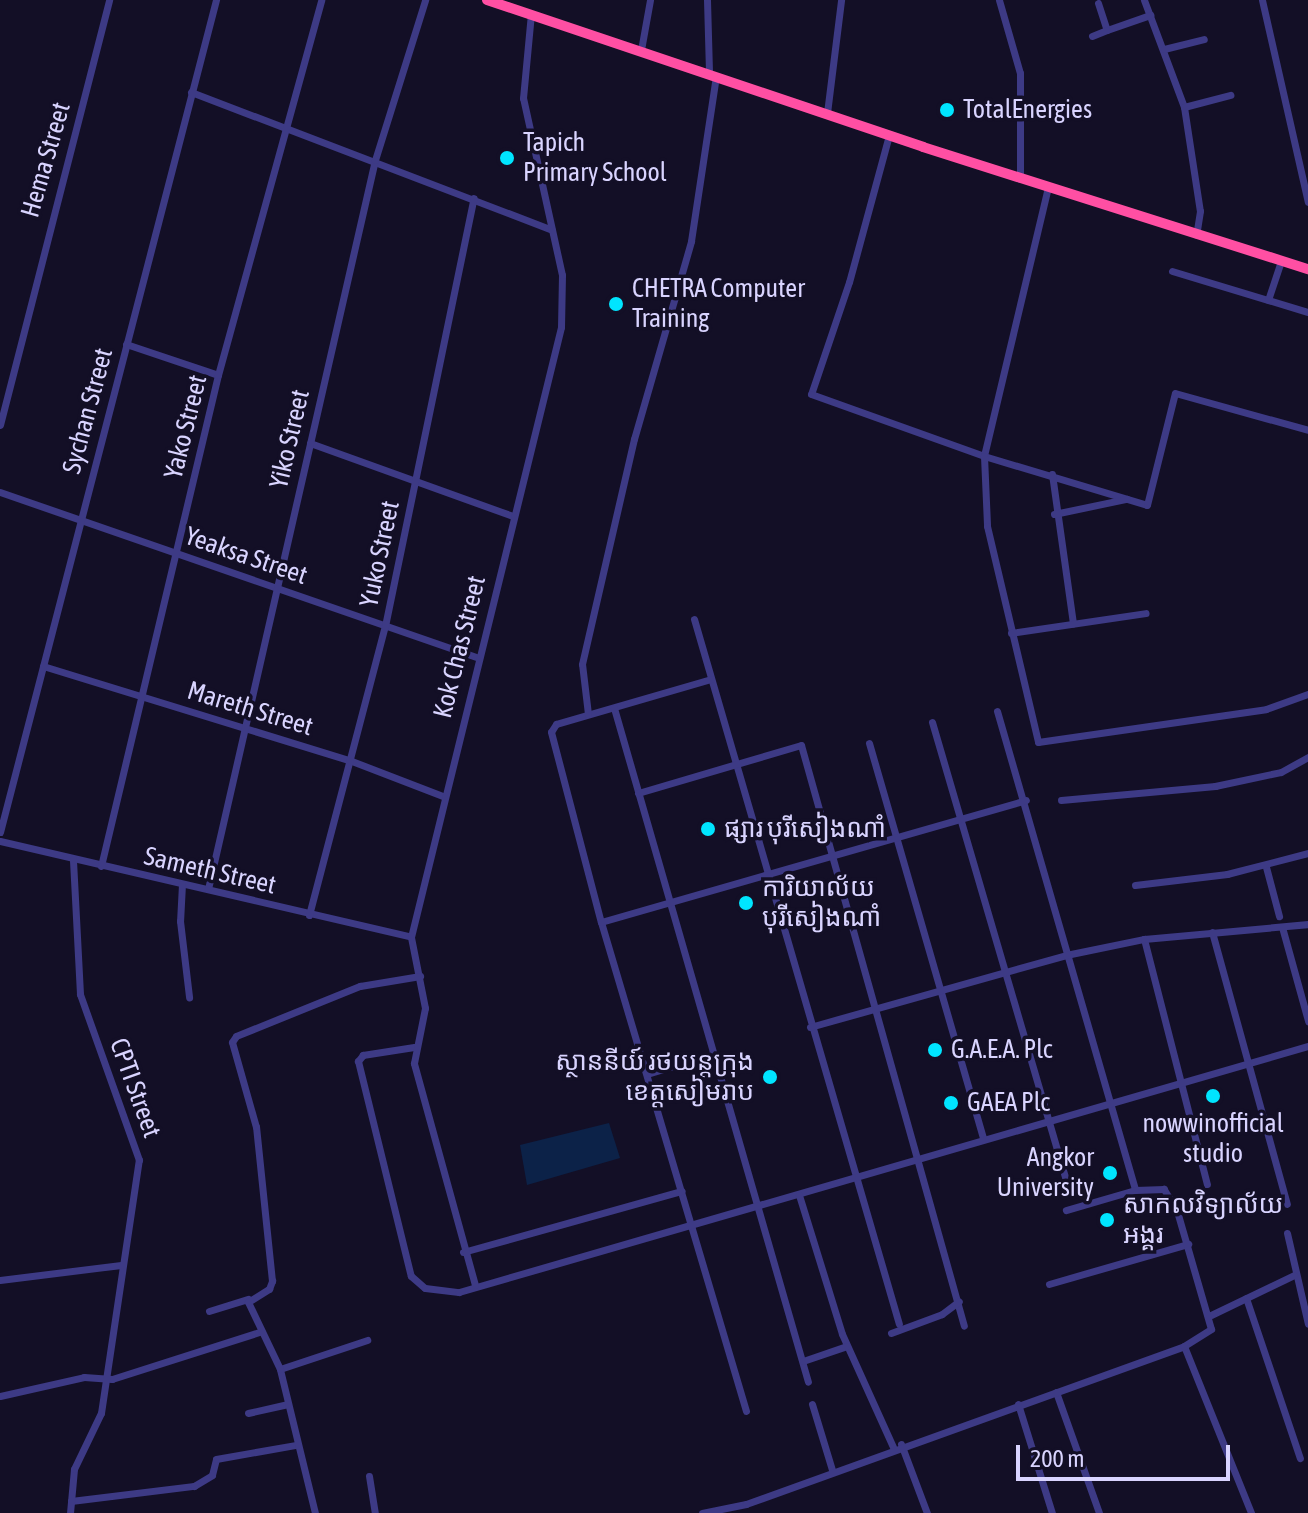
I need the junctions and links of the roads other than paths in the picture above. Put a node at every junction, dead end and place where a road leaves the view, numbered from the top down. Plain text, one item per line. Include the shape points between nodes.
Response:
1 (109, 0) edge
2 (216, 0) edge
3 (321, 0) edge
4 (425, 0) edge
5 (487, 0) edge
6 (650, 0) edge
7 (707, 0) edge
8 (841, 0) edge
9 (999, 0) edge
10 (1144, 0) edge
11 (1262, 0) edge
12 (1098, 3) dead end
13 (531, 14) junction
14 (1150, 15) junction
15 (1107, 30) junction
16 (1092, 36) dead end
17 (1204, 39) dead end
18 (1164, 49) junction
19 (641, 50) junction
20 (713, 74) junction
21 (191, 92) junction
22 (1230, 95) dead end
23 (1184, 107) junction
24 (827, 113) junction
25 (284, 127) junction
26 (889, 135) junction
27 (375, 160) junction
28 (1020, 179) junction
29 (1048, 187) junction
30 (474, 198) junction
31 (1308, 202) edge
32 (552, 230) junction
33 (1196, 235) junction
34 (1281, 261) junction
35 (1308, 269) edge
36 (1172, 271) dead end
37 (1268, 300) junction
38 (1308, 312) edge
39 (126, 344) junction
40 (218, 375) junction
41 (0, 425) edge
42 (1308, 430) edge
43 (310, 443) junction
44 (984, 456) junction
45 (1052, 474) junction
46 (415, 480) junction
47 (0, 492) edge
48 (1128, 498) junction
49 (1054, 514) junction
50 (513, 516) junction
51 (81, 518) junction
52 (176, 553) junction
53 (277, 588) junction
54 (1146, 613) dead end
55 (694, 619) dead end
56 (1073, 624) junction
57 (385, 626) junction
58 (1011, 633) junction
59 (479, 658) junction
60 (43, 666) junction
61 (711, 679) junction
62 (1308, 694) edge
63 (143, 697) junction
64 (614, 708) junction
65 (997, 711) dead end
66 (588, 714) junction
67 (932, 722) dead end
68 (242, 729) junction
69 (869, 743) dead end
70 (1308, 757) edge
71 (349, 760) junction
72 (737, 765) junction
73 (638, 793) junction
74 (443, 796) junction
75 (1026, 800) junction
76 (1061, 800) dead end
77 (961, 819) junction
78 (0, 832) edge
79 (894, 838) junction
80 (0, 841) edge
81 (1308, 853) edge
82 (833, 855) junction
83 (73, 859) junction
84 (101, 866) junction
85 (1266, 867) junction
86 (765, 874) junction
87 (182, 884) junction
88 (1135, 885) dead end
89 (208, 889) junction
90 (668, 902) junction
91 (309, 915) junction
92 (1279, 916) dead end
93 (601, 922) junction
94 (1308, 924) edge
95 (1282, 927) junction
96 (1212, 932) junction
97 (411, 937) junction
98 (1144, 939) junction
99 (1066, 955) junction
100 (1006, 971) junction
101 (420, 976) junction
102 (938, 990) junction
103 (189, 997) dead end
104 (875, 1008) junction
105 (1308, 1021) edge
106 (810, 1027) junction
107 (1308, 1046) edge
108 (414, 1047) junction
109 (713, 1054) junction
110 (1250, 1062) junction
111 (647, 1074) junction
112 (1181, 1081) junction
113 (1110, 1103) junction
114 (1049, 1119) junction
115 (983, 1139) junction
116 (920, 1160) junction
117 (855, 1179) junction
118 (1067, 1184) dead end
119 (1207, 1184) dead end
120 (1135, 1190) junction
121 (682, 1191) junction
122 (799, 1195) junction
123 (1287, 1204) dead end
124 (756, 1207) junction
125 (1066, 1210) dead end
126 (691, 1225) junction
127 (1287, 1233) dead end
128 (1188, 1244) junction
129 (463, 1252) junction
130 (121, 1265) junction
131 (1294, 1275) junction
132 (0, 1280) edge
133 (1049, 1284) dead end
134 (475, 1285) junction
135 (1246, 1298) junction
136 (248, 1299) junction
137 (959, 1301) junction
138 (209, 1311) dead end
139 (1211, 1315) junction
140 (899, 1324) dead end
141 (1308, 1324) edge
142 (964, 1326) dead end
143 (262, 1331) junction
144 (891, 1333) dead end
145 (367, 1340) dead end
146 (847, 1346) junction
147 (1184, 1346) junction
148 (803, 1361) junction
149 (280, 1369) junction
150 (103, 1378) junction
151 (808, 1382) dead end
152 (1056, 1392) junction
153 (0, 1396) edge
154 (288, 1404) junction
155 (812, 1404) dead end
156 (1018, 1404) junction
157 (746, 1411) dead end
158 (248, 1413) dead end
159 (295, 1445) junction
160 (897, 1445) junction
161 (1300, 1458) dead end
162 (832, 1470) junction
163 (369, 1476) dead end
164 (71, 1501) junction
165 (70, 1513) edge
166 (315, 1513) edge
167 (375, 1513) edge
168 (702, 1513) edge
169 (927, 1513) edge
170 (1052, 1513) edge
171 (1099, 1513) edge
172 (1251, 1513) edge

1 - 41 street, Hema Street
2 - 21 street, Sychan Street
3 - 25 street, Yako Street
4 - 27 street, Yiko Street
5 - 13 highway
6 - 19 street
7 - 20 street
8 - 24 street
9 - 28 street via 1020,73
10 - 14 street
11 - 31 street
12 - 15 street
13 - 19 highway
13 - 32 street, Kok Chas Street via 523,98
14 - 15 street
14 - 18 street
15 - 16 street
17 - 18 street
18 - 23 street
19 - 20 highway
20 - 24 highway
20 - 66 street via 691,241 634,439 582,664
21 - 25 street
21 - 39 street, Sychan Street
22 - 23 street
23 - 33 street via 1200,211
24 - 26 highway
25 - 27 street
25 - 40 street, Yako Street
26 - 28 highway
26 - 44 street via 849,282 811,394
27 - 30 street
27 - 43 street, Yiko Street
28 - 29 highway
29 - 33 highway
29 - 44 street
30 - 32 street
30 - 46 street, Yuko Street
32 - 50 street, Kok Chas Street via 564,295 561,327
33 - 34 highway
34 - 35 highway
34 - 37 street
36 - 37 street
37 - 38 street
39 - 40 street
39 - 51 street, Sychan Street
40 - 52 street, Yako Street
42 - 48 street via 1175,393 1147,505
43 - 46 street
43 - 53 street, Yiko Street
44 - 45 street
44 - 58 street via 987,526
45 - 48 street
45 - 49 street
46 - 50 street
46 - 57 street, Yuko Street
47 - 51 street, Yeaksa Street
48 - 49 street
49 - 56 street
50 - 59 street, Kok Chas Street
51 - 52 street, Yeaksa Street
51 - 60 street, Sychan Street
52 - 53 street, Yeaksa Street
52 - 63 street, Yako Street
53 - 57 street, Yeaksa Street
53 - 68 street, Yiko Street
54 - 56 street
55 - 61 street
56 - 58 street
57 - 59 street, Yeaksa Street
57 - 71 street, Yuko Street
58 - 62 street via 1040,745 1266,709
59 - 74 street, Kok Chas Street
60 - 63 street, Mareth Street
60 - 78 street, Sychan Street
61 - 64 street
61 - 72 street
63 - 68 street, Mareth Street
63 - 84 street, Yako Street
64 - 66 street
64 - 73 street
65 - 75 street
66 - 93 street via 556,724 551,732
67 - 77 street
68 - 71 street, Mareth Street
68 - 89 street, Yiko Street
69 - 79 street
70 - 76 street via 1281,772 1215,786
71 - 74 street, Mareth Street
71 - 91 street, Yuko Street
72 - 73 street
72 - 82 street via 801,745
72 - 86 street
73 - 90 street
74 - 97 street, Kok Chas Street
75 - 77 street
75 - 99 street
77 - 79 street
77 - 100 street
79 - 82 street
79 - 102 street
80 - 83 street, Sameth Street
81 - 85 street
82 - 86 street
82 - 104 street
83 - 84 street, Sameth Street
83 - 130 street, CPTI Street via 80,994 139,1156
84 - 87 street, Sameth Street
85 - 88 street
85 - 92 street
86 - 90 street
86 - 106 street
87 - 89 street, Sameth Street
87 - 103 street
89 - 91 street, Sameth Street
90 - 93 street
90 - 109 street
91 - 97 street, Sameth Street
93 - 111 street
94 - 95 street
95 - 96 street
95 - 105 street
96 - 98 street
96 - 110 street
97 - 101 street, Kok Chas Street
98 - 99 street
98 - 112 street
99 - 100 street
99 - 113 street
100 - 102 street
100 - 114 street
101 - 108 street, Kok Chas Street via 425,1008
101 - 136 street via 360,986 236,1036 237,1069 256,1127 272,1281 269,1289
102 - 104 street
102 - 115 street
104 - 106 street
104 - 116 street
106 - 117 street
107 - 110 street
108 - 129 street, Kok Chas Street
108 - 134 street via 363,1055 358,1061 411,1276 438,1291 459,1292
109 - 111 street
109 - 124 street
110 - 112 street
110 - 123 street
111 - 121 street
112 - 113 street
112 - 119 street
113 - 114 street
113 - 120 street
114 - 115 street
114 - 118 street
115 - 116 street
116 - 117 street
116 - 137 street
117 - 122 street
117 - 140 street
120 - 125 street
120 - 128 street via 1155,1186 1170,1195
121 - 126 street
121 - 129 street
122 - 124 street
122 - 146 street
124 - 126 street
124 - 148 street
126 - 134 street
126 - 157 street
127 - 131 street
128 - 133 street
128 - 139 street
129 - 134 street, Kok Chas Street
130 - 132 street
130 - 150 street, CPTI Street
131 - 135 street
131 - 141 street
135 - 139 street
135 - 161 street
136 - 138 street
136 - 143 street
137 - 142 street
137 - 144 street via 942,1314
139 - 147 street via 1211,1329
143 - 149 street
143 - 150 street via 192,1357
145 - 149 street
146 - 148 street
146 - 160 street
147 - 152 street
147 - 172 street
148 - 151 street
149 - 154 street
150 - 153 street via 84,1377
150 - 164 street, CPTI Street via 101,1413 74,1469
152 - 156 street
152 - 171 street
154 - 158 street
154 - 159 street
155 - 162 street
156 - 160 street
156 - 170 street
159 - 164 street via 216,1459 212,1475 194,1486
159 - 166 street
160 - 162 street
160 - 169 street
162 - 168 street via 746,1504
163 - 167 street
164 - 165 street, CPTI Street

